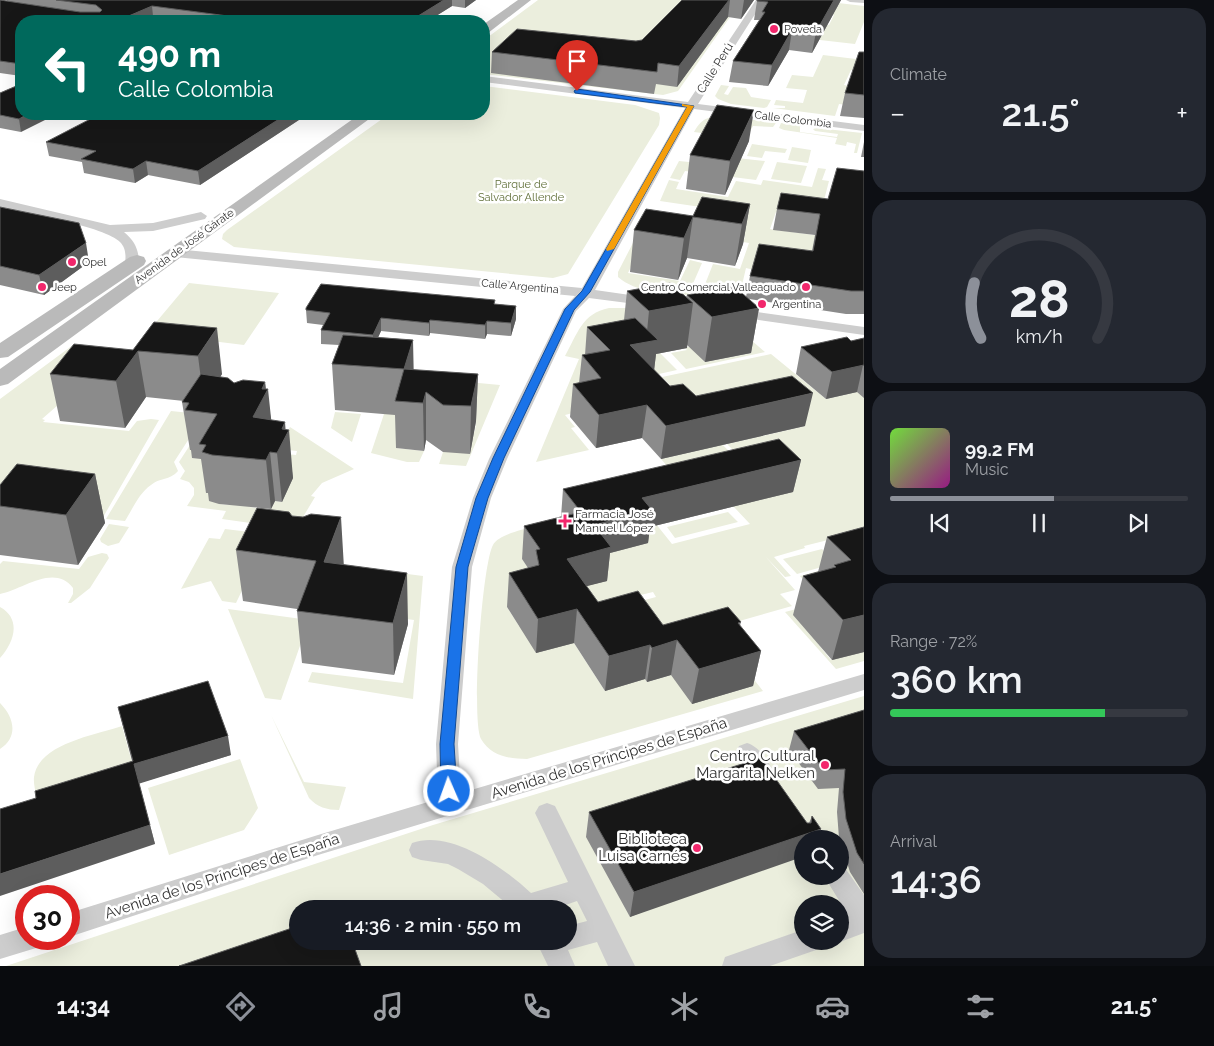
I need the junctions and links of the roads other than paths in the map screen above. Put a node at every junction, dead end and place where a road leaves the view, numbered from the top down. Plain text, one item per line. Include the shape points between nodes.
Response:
1 (511, 0) edge
2 (525, 0) edge
3 (760, 0) edge
4 (850, 0) edge
5 (864, 2) edge
6 (489, 15) edge
7 (490, 26) edge
8 (490, 81) edge
9 (691, 106) junction
10 (339, 120) edge
11 (361, 120) edge
12 (864, 128) edge
13 (0, 203) edge
14 (201, 216) junction
15 (110, 229) junction
16 (175, 253) junction
17 (132, 264) junction
18 (586, 292) junction
19 (666, 304) edge
20 (722, 312) edge
21 (864, 331) edge
22 (0, 352) edge
23 (0, 379) edge
24 (864, 682) edge
25 (747, 752) dead end
26 (775, 792) edge
27 (450, 806) junction
28 (547, 813) dead end
29 (421, 850) dead end
30 (842, 885) edge
31 (583, 888) junction
32 (519, 900) edge
33 (548, 900) edge
34 (864, 916) edge
35 (80, 921) edge
36 (864, 921) edge
37 (849, 927) edge
38 (603, 928) junction
39 (577, 935) edge
40 (15, 943) edge
41 (794, 946) edge
42 (0, 948) edge
43 (558, 950) edge
44 (743, 965) edge
45 (562, 966) edge
46 (622, 966) edge

1 - 6 main road
2 - 7 main road
3 - 9 street, Calle Perú
4 - 5 street
8 - 9 street, Calle Colombia
9 - 12 street, Calle Colombia
9 - 18 street, Calle Perú
10 - 14 main road, Avenida de José Gárate
11 - 16 main road, Avenida de José Gárate
13 - 15 street
14 - 15 street via 154,227
14 - 17 main road, Avenida de José Gárate
15 - 17 street via 128,241
16 - 18 street, Calle Argentina
16 - 23 main road, Avenida de José Gárate
17 - 22 main road, Avenida de José Gárate
18 - 19 street, Calle Argentina
18 - 27 street, Calle Perú via 570,309 498,458 482,498 462,567 447,744
20 - 21 street
24 - 27 street, Avenida de los Príncipes de España
25 - 26 street
27 - 35 street, Avenida de los Príncipes de España
28 - 31 street
29 - 32 street via 450,853 467,860
30 - 34 street
31 - 33 street
31 - 38 street
36 - 37 street
38 - 39 street
38 - 46 street
40 - 42 street
41 - 44 street
43 - 45 street

